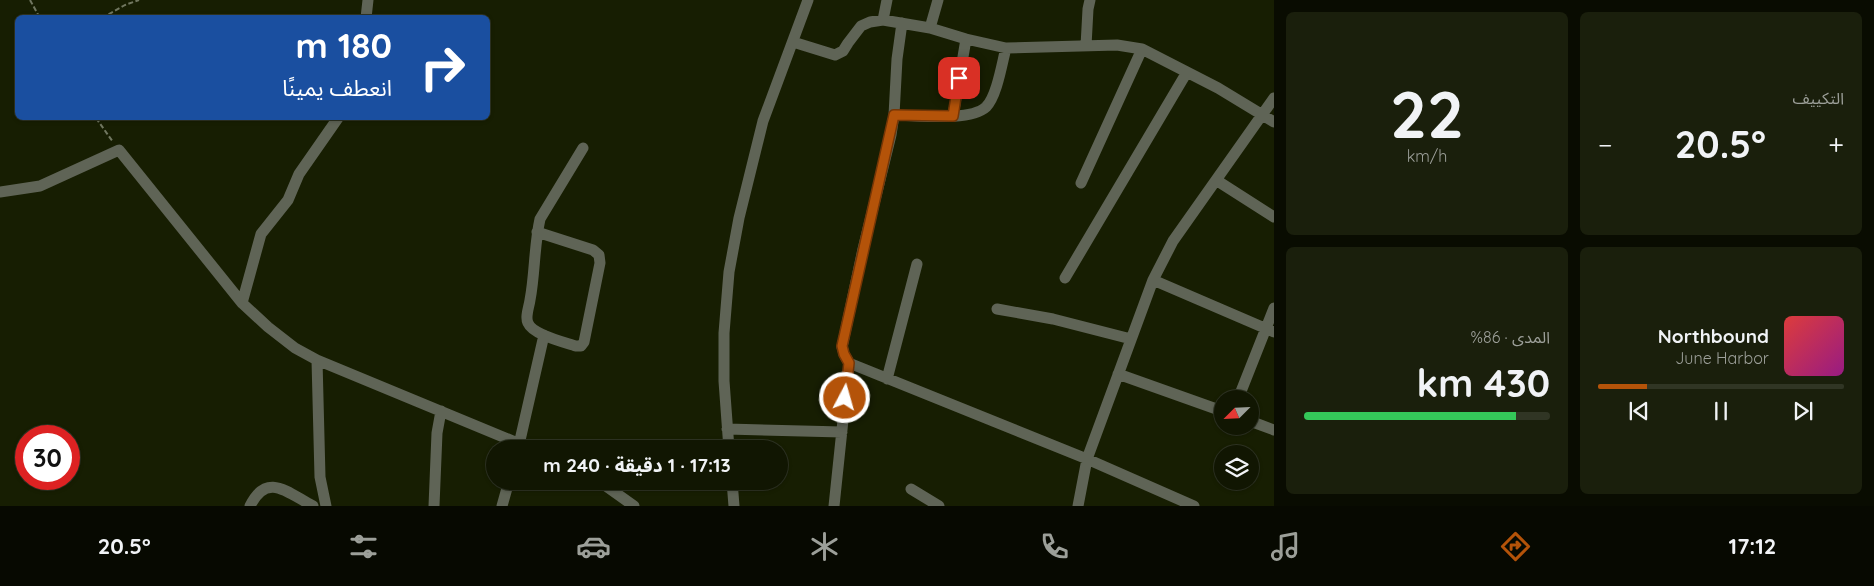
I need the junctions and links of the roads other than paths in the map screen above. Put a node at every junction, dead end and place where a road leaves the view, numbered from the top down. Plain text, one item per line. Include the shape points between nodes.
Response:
1 (368, 0) edge
2 (808, 0) edge
3 (887, 0) edge
4 (938, 0) edge
5 (1090, 0) edge
6 (366, 15) edge
7 (882, 20) junction
8 (902, 22) junction
9 (930, 28) junction
10 (966, 39) junction
11 (793, 42) junction
12 (1086, 46) junction
13 (1006, 48) junction
14 (1142, 49) junction
15 (1187, 72) junction
16 (1274, 98) edge
17 (1263, 114) junction
18 (894, 115) junction
19 (953, 116) junction
20 (337, 120) edge
21 (1274, 122) edge
22 (583, 148) dead end
23 (1216, 180) junction
24 (1081, 183) dead end
25 (0, 192) edge
26 (1274, 217) edge
27 (537, 232) junction
28 (917, 264) dead end
29 (1065, 278) dead end
30 (1152, 280) junction
31 (242, 303) junction
32 (1274, 308) edge
33 (997, 309) dead end
34 (1269, 330) edge
35 (544, 335) junction
36 (1131, 339) junction
37 (317, 360) junction
38 (849, 363) junction
39 (1118, 374) junction
40 (887, 379) junction
41 (1242, 390) edge
42 (1214, 408) edge
43 (441, 411) junction
44 (1259, 424) edge
45 (727, 429) junction
46 (1274, 430) edge
47 (842, 432) junction
48 (506, 440) edge
49 (520, 440) edge
50 (728, 440) edge
51 (1087, 459) junction
52 (911, 489) dead end
53 (506, 490) edge
54 (611, 490) edge
55 (733, 490) edge
56 (250, 506) edge
57 (313, 506) edge
58 (326, 506) edge
59 (434, 506) edge
60 (502, 506) edge
61 (632, 506) edge
62 (734, 506) edge
63 (834, 506) edge
64 (939, 506) edge
65 (1078, 506) edge
66 (1194, 506) edge

1 - 6 street
2 - 11 street
3 - 7 street
4 - 9 street
5 - 12 street
7 - 8 street
7 - 11 street via 861,26 844,51 835,55
8 - 9 street
8 - 18 street
9 - 10 street
10 - 13 street
10 - 19 street
11 - 45 street via 763,121 729,272 724,333
12 - 13 street
12 - 14 street
13 - 19 street via 987,106 976,113
14 - 15 street
14 - 24 street
15 - 17 street
15 - 29 street
16 - 17 street
17 - 21 street
17 - 23 street
18 - 19 street
18 - 38 street via 842,346
20 - 31 street via 299,174 288,200 261,234
22 - 27 street via 540,219
23 - 26 street
23 - 30 street via 1173,242
25 - 31 street via 40,186 119,150
27 - 35 street via 526,318 531,328
27 - 35 street via 593,250 599,255 600,263 581,346
28 - 40 street
30 - 34 street
30 - 36 street
31 - 37 street via 295,348
32 - 34 street
33 - 36 street
34 - 41 street
35 - 49 street
36 - 39 street
37 - 43 street
37 - 58 street via 320,477
38 - 40 street
38 - 47 street
39 - 42 street
39 - 51 street
40 - 51 street
43 - 48 street
43 - 59 street
44 - 46 street
45 - 47 street
45 - 50 street
47 - 63 street
51 - 65 street
51 - 66 street
52 - 64 street
53 - 60 street
54 - 61 street
55 - 62 street
56 - 57 street via 268,486

